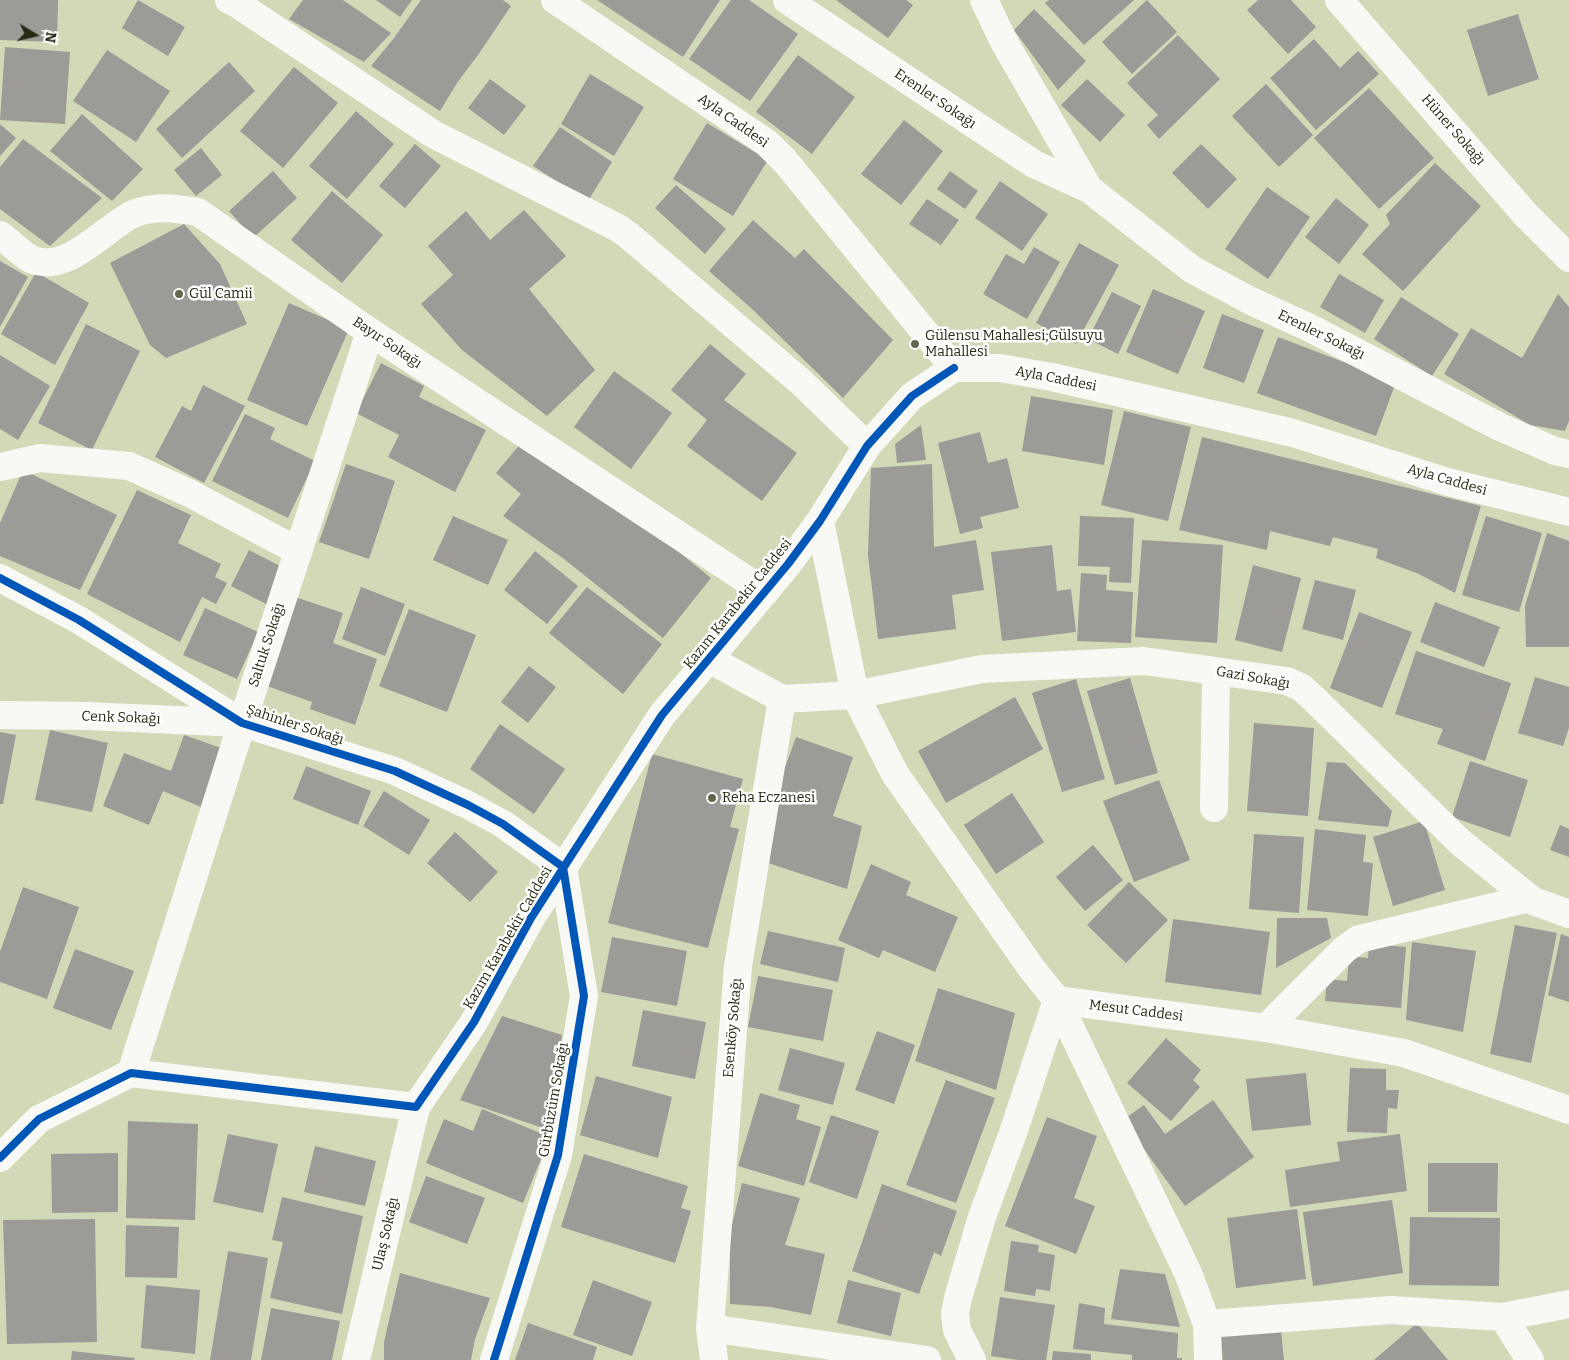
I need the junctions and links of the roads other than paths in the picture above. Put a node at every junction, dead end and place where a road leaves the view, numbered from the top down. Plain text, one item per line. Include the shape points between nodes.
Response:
1 (229, 0) edge
2 (555, 0) edge
3 (786, 0) edge
4 (984, 0) edge
5 (1339, 0) edge
6 (1089, 189) junction
7 (0, 235) edge
8 (1569, 258) edge
9 (370, 332) junction
10 (954, 368) junction
11 (867, 446) junction
12 (1569, 454) edge
13 (0, 467) edge
14 (1569, 512) edge
15 (820, 521) junction
16 (298, 551) junction
17 (0, 578) edge
18 (765, 592) junction
19 (709, 659) junction
20 (1216, 671) junction
21 (855, 695) junction
22 (782, 698) junction
23 (0, 715) edge
24 (242, 723) junction
25 (1214, 808) dead end
26 (563, 867) junction
27 (1530, 898) junction
28 (1569, 914) edge
29 (1057, 1000) junction
30 (1266, 1028) junction
31 (131, 1073) junction
32 (416, 1108) junction
33 (1569, 1110) edge
34 (0, 1158) edge
35 (1569, 1304) edge
36 (1503, 1317) junction
37 (1207, 1324) junction
38 (710, 1328) junction
39 (356, 1360) edge
40 (494, 1360) edge
41 (714, 1360) edge
42 (927, 1360) edge
43 (972, 1360) edge
44 (1208, 1360) edge
45 (1530, 1360) edge

1 - 11 street via 433,134 618,228 801,382
2 - 10 street, Ayla Caddesi via 767,144 785,160
3 - 6 street, Erenler Sokağı via 1034,164
4 - 6 street, Erenler Sokağı via 1003,40
5 - 8 street, Hüner Sokağı via 1526,214
6 - 12 street, Erenler Sokağı via 1193,270 1500,427
7 - 9 street, Bayır Sokağı via 32,260 50,263 63,260 132,215 158,208 198,212
9 - 16 street, Saltuk Sokağı
9 - 18 street, Bayır Sokağı
10 - 11 street, Kazım Karabekir Caddesi via 912,396
10 - 14 street, Ayla Caddesi via 1000,368 1052,377 1293,433 1448,482
11 - 15 street, Kazım Karabekir Caddesi
13 - 16 street via 40,458 129,466 189,493
15 - 18 street, Kazım Karabekir Caddesi
15 - 21 street
16 - 24 street, Saltuk Sokağı
17 - 24 street, Şahinler Sokağı via 79,620
18 - 19 street, Kazım Karabekir Caddesi
19 - 22 street
19 - 26 street, Kazım Karabekir Caddesi via 662,715
20 - 21 street, Gazi Sokağı via 1144,661 982,669
20 - 25 street
20 - 27 street, Gazi Sokağı via 1287,681 1302,688 1460,842
21 - 22 street, Gazi Sokağı
21 - 29 street via 895,774
22 - 38 street, Esenköy Sokağı via 738,966
23 - 24 street, Cenk Sokağı
24 - 26 street, Şahinler Sokağı via 395,771 503,824
24 - 31 street, Saltuk Sokağı
26 - 32 street, Kazım Karabekir Caddesi via 474,1022
26 - 40 street, Gürbüzüm Sokağı via 584,996 558,1155
27 - 28 street, Gazi Sokağı
27 - 30 street via 1360,939 1345,949
29 - 30 street, Mesut Caddesi
29 - 37 street via 1188,1273
29 - 43 street via 982,1217 958,1298 956,1330
30 - 33 street, Mesut Caddesi via 1404,1053
31 - 32 street
31 - 34 street via 39,1119
32 - 39 street, Ulaş Sokağı
35 - 36 street
36 - 37 street via 1391,1310
36 - 45 street
37 - 44 street
38 - 41 street, Esenköy Sokağı
38 - 42 street

